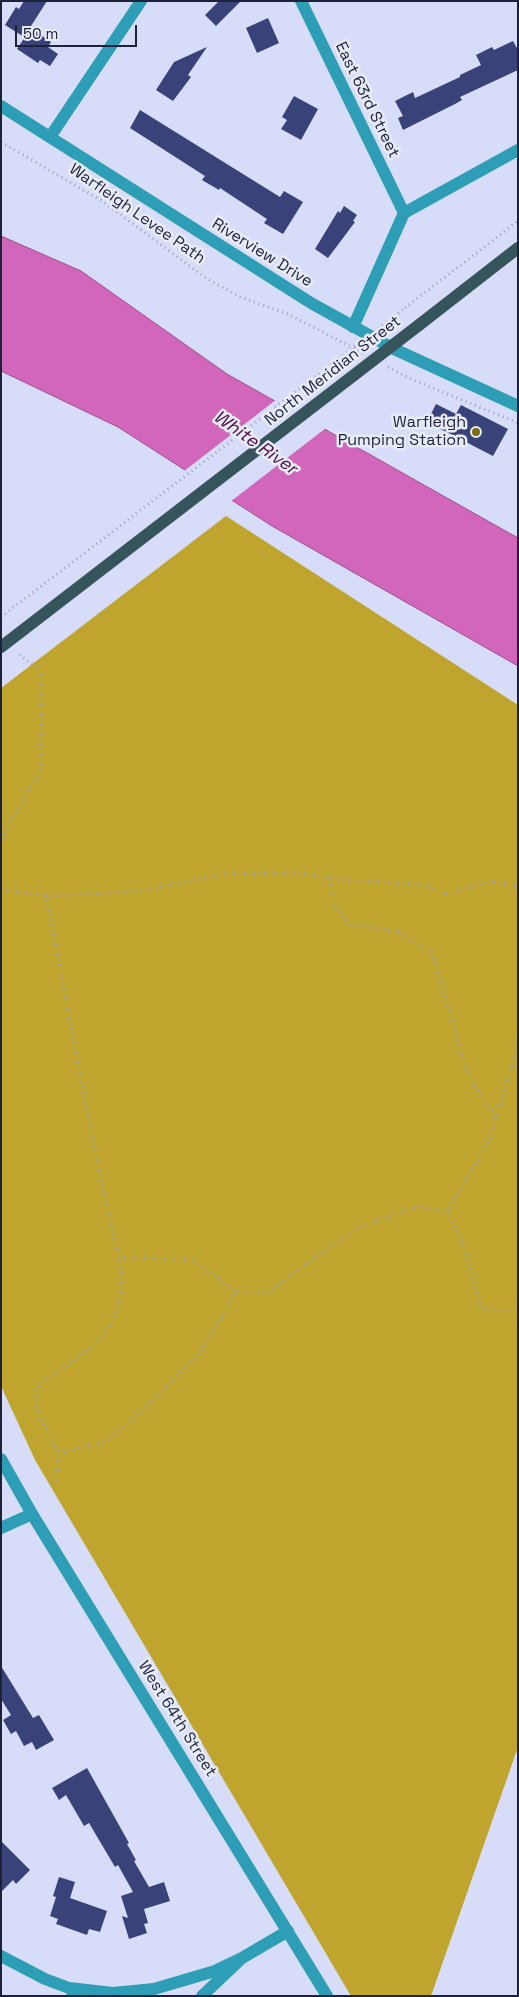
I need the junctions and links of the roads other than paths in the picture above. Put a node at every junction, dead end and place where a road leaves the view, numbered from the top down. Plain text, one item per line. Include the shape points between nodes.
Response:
1 (141, 1) edge
2 (302, 1) edge
3 (1, 106) edge
4 (50, 137) junction
5 (518, 150) edge
6 (404, 213) junction
7 (518, 248) edge
8 (353, 327) junction
9 (518, 406) edge
10 (1, 647) edge
11 (1, 1459) edge
12 (32, 1514) junction
13 (1, 1528) edge
14 (288, 1931) junction
15 (1, 1956) edge
16 (242, 1958) junction
17 (72, 1992) edge
18 (202, 1996) edge
19 (327, 1996) edge

1 - 4 street
2 - 6 street, East 63rd Street
3 - 4 street, Riverview Drive
4 - 8 street, Riverview Drive via 290,291
5 - 6 street
6 - 8 street, North Meridian Street
7 - 10 main road, North Meridian Street, bridge
8 - 9 street, Riverview Drive
11 - 12 street, West 64th Street
12 - 13 street
12 - 14 street, West 64th Street
14 - 16 street
14 - 19 street, West 64th Street
15 - 17 street
16 - 17 street via 215,1971 154,1989
16 - 18 street

